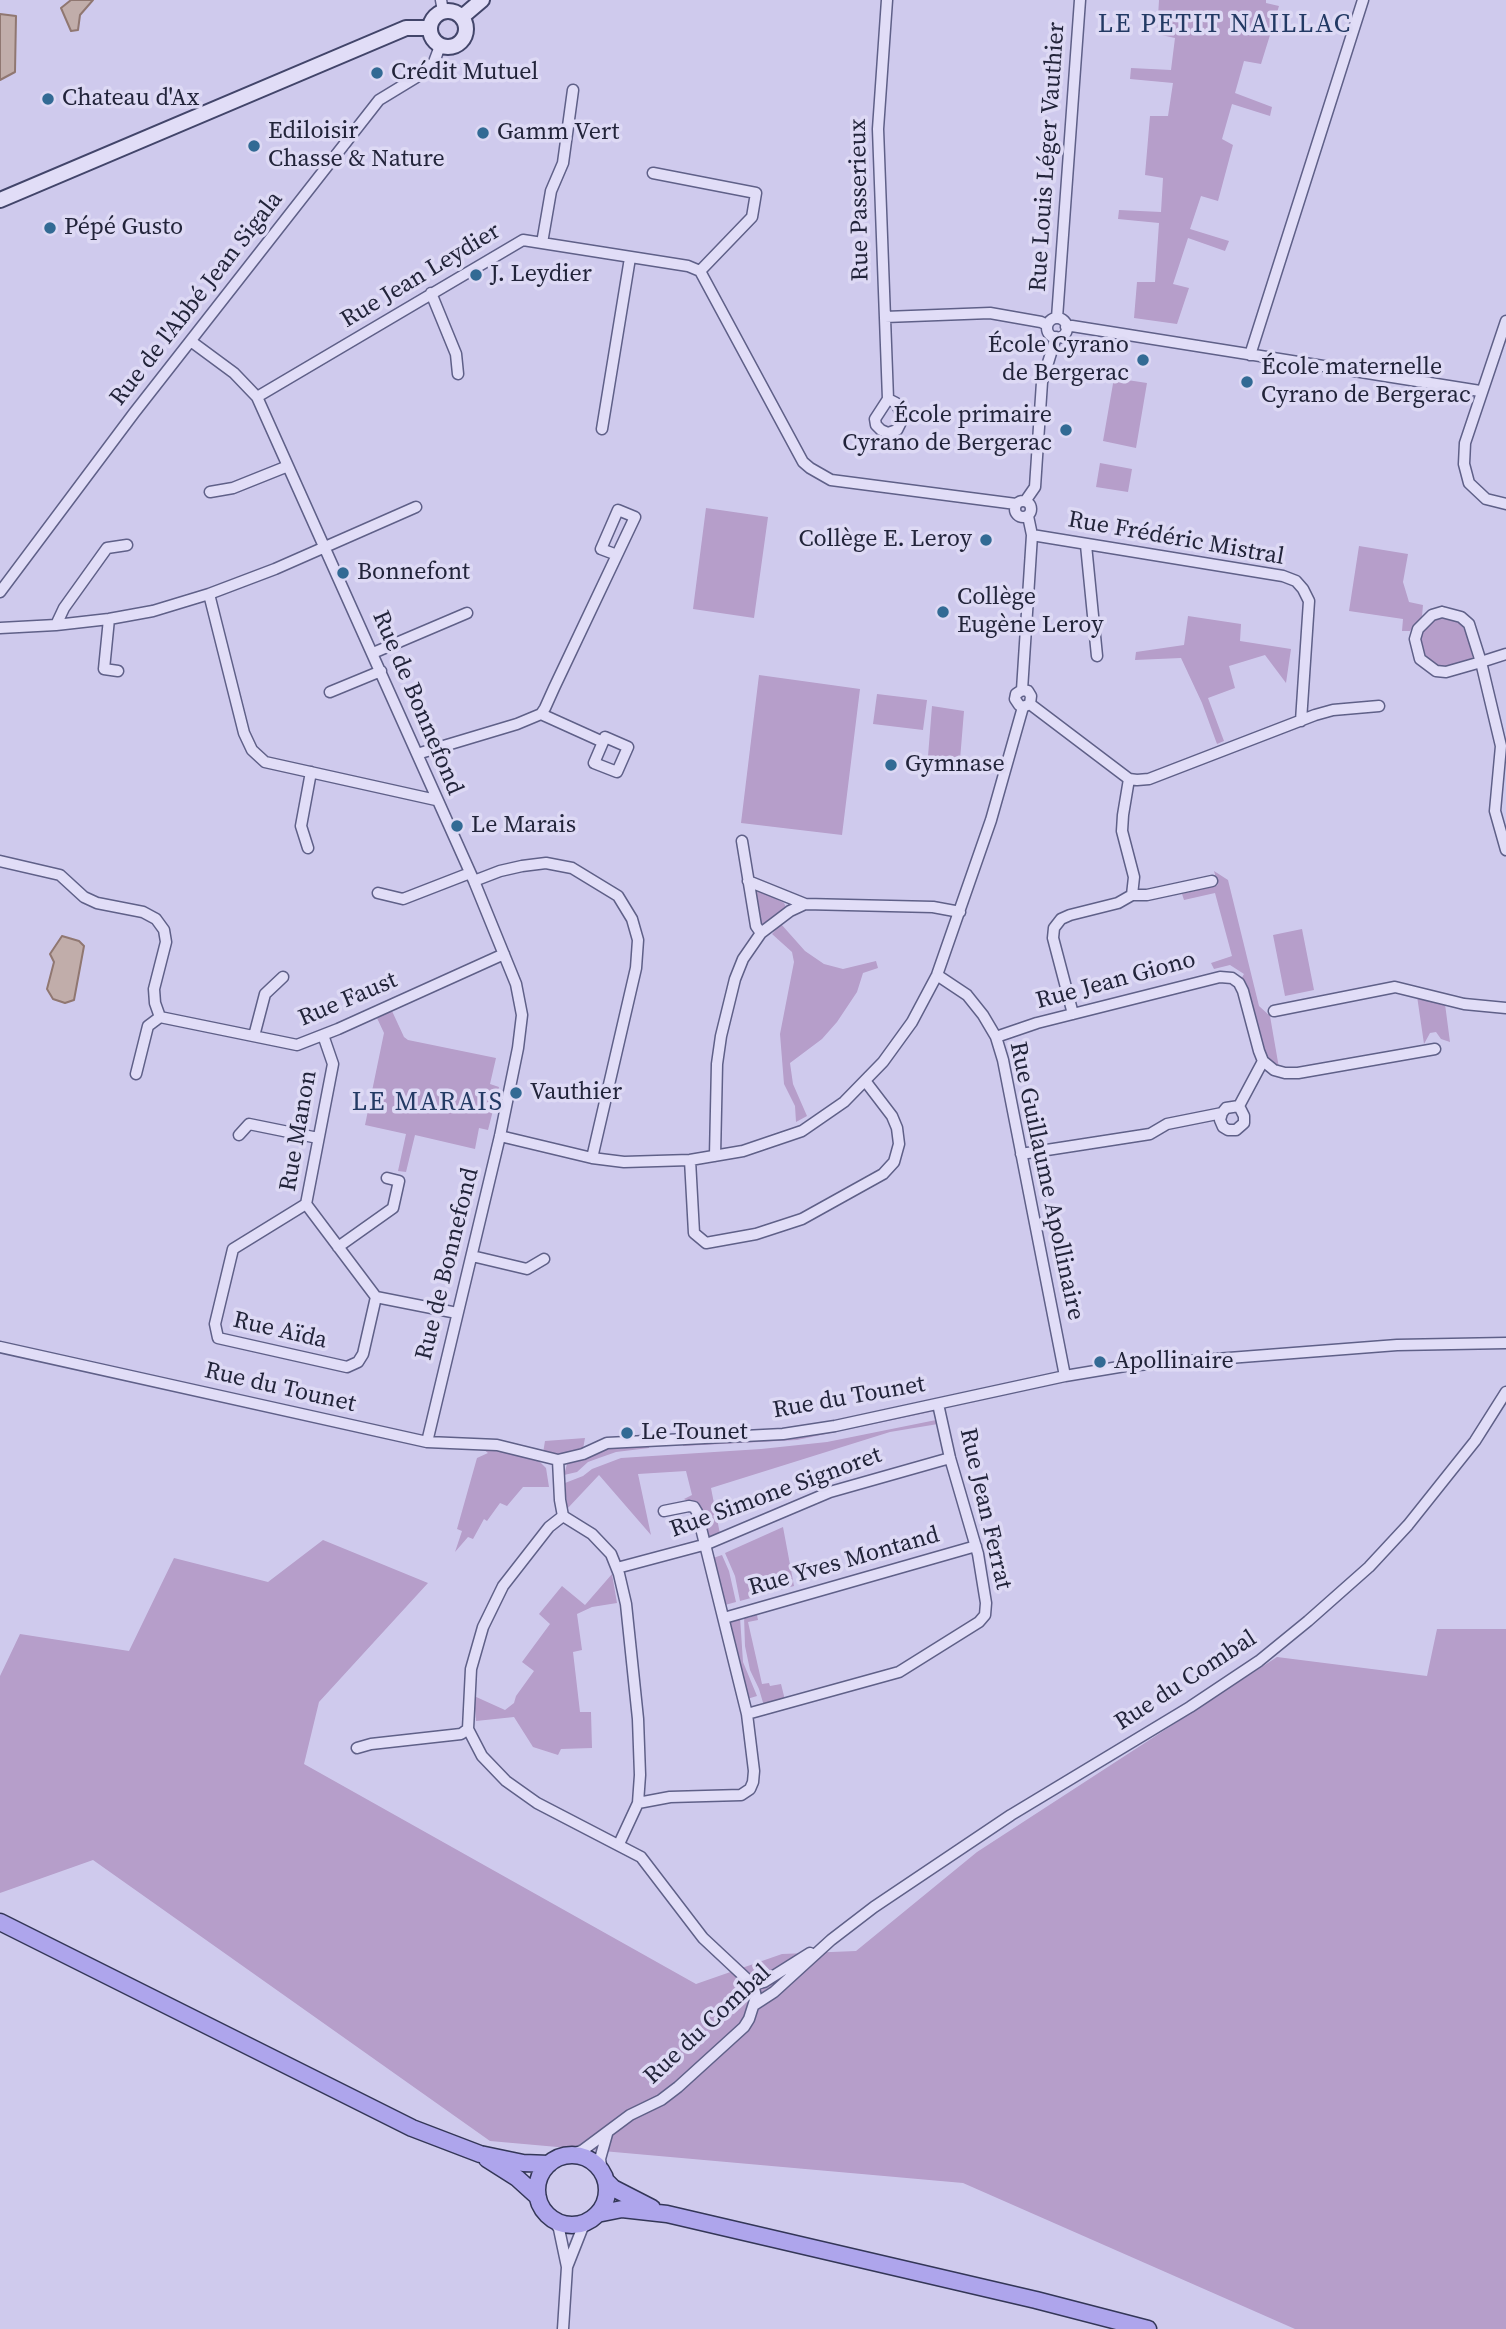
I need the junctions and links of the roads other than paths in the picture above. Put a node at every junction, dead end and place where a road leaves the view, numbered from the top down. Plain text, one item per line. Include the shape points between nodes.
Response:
1 (482, 0) edge
2 (887, 0) edge
3 (1080, 0) edge
4 (1363, 0) edge
5 (442, 6) edge
6 (462, 17) junction
7 (430, 28) junction
8 (440, 46) junction
9 (573, 90) dead end
10 (653, 173) dead end
11 (0, 200) edge
12 (542, 243) junction
13 (630, 258) junction
14 (700, 271) junction
15 (431, 293) junction
16 (885, 317) junction
17 (1057, 318) junction
18 (1506, 321) edge
19 (1047, 325) junction
20 (1066, 327) junction
21 (1056, 337) junction
22 (192, 342) junction
23 (1250, 355) junction
24 (458, 374) dead end
25 (1480, 391) junction
26 (257, 397) junction
27 (888, 399) dead end
28 (602, 429) dead end
29 (288, 466) junction
30 (211, 492) dead end
31 (1021, 502) junction
32 (1506, 504) edge
33 (416, 507) dead end
34 (1032, 535) junction
35 (127, 545) dead end
36 (1086, 545) junction
37 (326, 548) junction
38 (617, 555) dead end
39 (0, 592) edge
40 (209, 594) junction
41 (467, 613) dead end
42 (108, 620) junction
43 (56, 625) junction
44 (0, 628) edge
45 (373, 653) junction
46 (1506, 654) edge
47 (1097, 656) dead end
48 (1480, 662) junction
49 (118, 671) dead end
50 (381, 671) junction
51 (330, 692) dead end
52 (1026, 705) junction
53 (1379, 706) dead end
54 (541, 714) junction
55 (1301, 721) junction
56 (603, 742) dead end
57 (417, 754) junction
58 (311, 772) junction
59 (1129, 779) junction
60 (436, 800) junction
61 (742, 841) dead end
62 (308, 848) dead end
63 (1506, 850) edge
64 (0, 861) edge
65 (472, 877) junction
66 (748, 881) junction
67 (1212, 881) dead end
68 (378, 893) dead end
69 (1132, 895) junction
70 (805, 904) junction
71 (960, 912) junction
72 (761, 933) junction
73 (505, 954) junction
74 (937, 975) junction
75 (283, 977) dead end
76 (1506, 1008) edge
77 (1274, 1011) dead end
78 (1073, 1014) junction
79 (160, 1017) junction
80 (323, 1035) junction
81 (254, 1036) junction
82 (996, 1037) junction
83 (1435, 1049) dead end
84 (1263, 1061) junction
85 (136, 1074) dead end
86 (866, 1082) junction
87 (1239, 1106) junction
88 (1222, 1113) junction
89 (239, 1135) dead end
90 (500, 1136) junction
91 (318, 1138) junction
92 (1021, 1154) junction
93 (715, 1156) junction
94 (592, 1158) junction
95 (690, 1160) junction
96 (387, 1178) dead end
97 (306, 1204) junction
98 (338, 1247) junction
99 (472, 1256) junction
100 (544, 1259) dead end
101 (376, 1297) junction
102 (457, 1313) junction
103 (1506, 1343) edge
104 (0, 1347) edge
105 (1065, 1376) junction
106 (1506, 1392) edge
107 (938, 1404) junction
108 (428, 1442) junction
109 (950, 1458) junction
110 (558, 1460) junction
111 (664, 1511) dead end
112 (563, 1516) junction
113 (707, 1544) junction
114 (976, 1546) junction
115 (617, 1567) junction
116 (724, 1618) junction
117 (747, 1714) junction
118 (468, 1729) junction
119 (357, 1748) dead end
120 (638, 1804) junction
121 (619, 1844) junction
122 (0, 1923) edge
123 (831, 1940) junction
124 (752, 1985) junction
125 (754, 2005) junction
126 (607, 2133) junction
127 (480, 2154) junction
128 (571, 2155) junction
129 (549, 2164) junction
130 (604, 2176) junction
131 (538, 2197) junction
132 (667, 2214) junction
133 (592, 2218) junction
134 (553, 2219) junction
135 (566, 2267) junction
136 (563, 2329) edge
137 (1148, 2329) edge

1 - 6 main road
2 - 16 street, Rue Passerieux via 878,130
3 - 17 street, Rue Louis Léger Vauthier
4 - 23 street
5 - 6 main road
5 - 7 main road
6 - 8 main road via 467,27 464,39 451,48
7 - 8 main road
7 - 11 main road via 406,28
8 - 22 street, Rue de l'Abbé Jean Sigala via 425,72 379,100
9 - 12 street via 563,163 551,191
10 - 14 street via 756,193 752,216
12 - 13 street, Rue Jean Leydier
12 - 15 street, Rue Jean Leydier via 523,240
13 - 14 street, Rue Jean Leydier
13 - 28 street
14 - 31 street via 810,468 831,480
15 - 24 street via 456,354
15 - 26 street, Rue Jean Leydier
16 - 19 street via 990,313
16 - 27 street, Rue Passerieux
17 - 19 street
17 - 20 street
18 - 25 street
19 - 21 street via 1050,335
20 - 21 street
20 - 23 street
21 - 31 street via 1042,382 1035,487
22 - 26 street, Rue de Bonnefond
22 - 39 street, Rue de l'Abbé Jean Sigala
23 - 25 street
25 - 32 street via 1465,443 1464,464 1469,483 1486,499
26 - 29 street, Rue de Bonnefond
29 - 30 street
29 - 37 street, Rue de Bonnefond
31 - 34 street via 1031,504
33 - 37 street
34 - 36 street, Rue Frédéric Mistral
34 - 52 street via 1022,690 1015,699 1018,705
35 - 43 street via 107,548
36 - 47 street
36 - 55 street, Rue Frédéric Mistral via 1296,581 1308,601
37 - 40 street
37 - 45 street, Rue de Bonnefond
38 - 54 street
40 - 42 street
40 - 58 street via 252,750 265,762
41 - 45 street
42 - 43 street
42 - 49 street via 104,669
43 - 44 street
45 - 50 street, Rue de Bonnefond
46 - 48 street
48 - 48 street via 1473,634 1461,617 1442,612 1418,628 1415,639 1420,659 1436,671
48 - 63 street via 1501,746 1495,811
50 - 51 street
50 - 57 street, Rue de Bonnefond
52 - 59 street
52 - 71 street
53 - 55 street via 1334,710
54 - 56 street
54 - 57 street
55 - 59 street via 1149,779
57 - 60 street, Rue de Bonnefond
58 - 60 street
58 - 62 street via 301,826
59 - 69 street via 1122,831 1135,885
60 - 65 street, Rue de Bonnefond
61 - 66 street
64 - 79 street via 60,875 97,903 156,919 166,942 155,989
65 - 68 street via 403,899
65 - 73 street, Rue de Bonnefond
65 - 94 street via 546,863 572,868 618,896 632,919 638,940 636,968
66 - 70 street
66 - 72 street
67 - 69 street
69 - 78 street via 1070,915 1054,928
70 - 71 street via 933,907
70 - 72 street
71 - 74 street
72 - 93 street via 735,979 721,1036
73 - 80 street, Rue Faust
73 - 90 street, Rue de Bonnefond via 522,1015
74 - 82 street, Rue Guillaume Apollinaire via 967,995
74 - 86 street via 912,1022
75 - 81 street via 265,994
76 - 77 street via 1464,1004 1395,987
78 - 82 street, Rue Jean Giono
78 - 84 street, Rue Jean Giono via 1208,978 1232,978 1243,990
79 - 81 street, Rue Faust
79 - 85 street via 148,1026
80 - 81 street, Rue Faust via 297,1045
80 - 91 street, Rue Manon via 332,1064
82 - 92 street, Rue Guillaume Apollinaire
83 - 84 street via 1298,1073 1274,1070
84 - 87 street
86 - 93 street via 802,1131
86 - 95 street via 897,1128 894,1162 883,1174 802,1219 706,1243 694,1233
87 - 88 street
87 - 88 street via 1244,1123 1236,1130 1223,1127
88 - 92 street via 1167,1124 1150,1133
89 - 91 street via 249,1124
90 - 94 street
90 - 99 street, Rue de Bonnefond
91 - 97 street, Rue Manon
92 - 105 street, Rue Guillaume Apollinaire
93 - 95 street
94 - 95 street
96 - 98 street via 399,1181 393,1208
97 - 98 street, Rue Manon
97 - 101 street, Rue Aïda via 233,1249 215,1324 218,1338 347,1367 363,1354
98 - 101 street, Rue Manon
99 - 100 street via 527,1269
99 - 102 street, Rue de Bonnefond
101 - 102 street
102 - 108 street, Rue de Bonnefond
103 - 105 street, Rue du Tounet via 1397,1345 1213,1358
104 - 108 street, Rue du Tounet
105 - 107 street, Rue du Tounet
106 - 123 street, Rue du Combal via 1475,1441 1408,1525 1369,1567 1259,1661 1011,1815
107 - 109 street, Rue Jean Ferrat
107 - 110 street, Rue du Tounet via 783,1434 607,1443
108 - 110 street, Rue du Tounet via 496,1446
109 - 113 street, Rue Simone Signoret via 830,1492
109 - 114 street, Rue Jean Ferrat
110 - 112 street
111 - 113 street via 694,1507
112 - 115 street via 592,1534
112 - 118 street via 503,1586 483,1627 471,1669
113 - 115 street, Rue Simone Signoret
113 - 116 street
114 - 116 street, Rue Yves Montand
114 - 117 street, Rue Jean Ferrat via 987,1609 979,1622 900,1672
115 - 120 street via 626,1604 638,1718
116 - 117 street
117 - 120 street via 754,1771 750,1789 741,1795 670,1797
118 - 119 street via 461,1734
118 - 121 street via 482,1756 506,1781 537,1803
120 - 121 street
121 - 124 street via 641,1857 703,1938
122 - 127 main road via 331,2090
123 - 124 street, Rue du Combal
123 - 125 street, Rue du Combal
124 - 125 street
125 - 126 street, Rue du Combal via 744,2027 678,2087
126 - 128 street, Rue du Combal
126 - 130 street via 600,2159
127 - 129 main road
127 - 131 main road
128 - 129 main road
128 - 130 main road via 594,2162
129 - 131 main road via 541,2173
130 - 132 main road via 613,2188
130 - 133 main road via 606,2199
131 - 134 main road
132 - 133 main road via 622,2209
132 - 137 main road
133 - 134 main road via 576,2224
133 - 135 street via 582,2229
134 - 135 street
135 - 136 street

